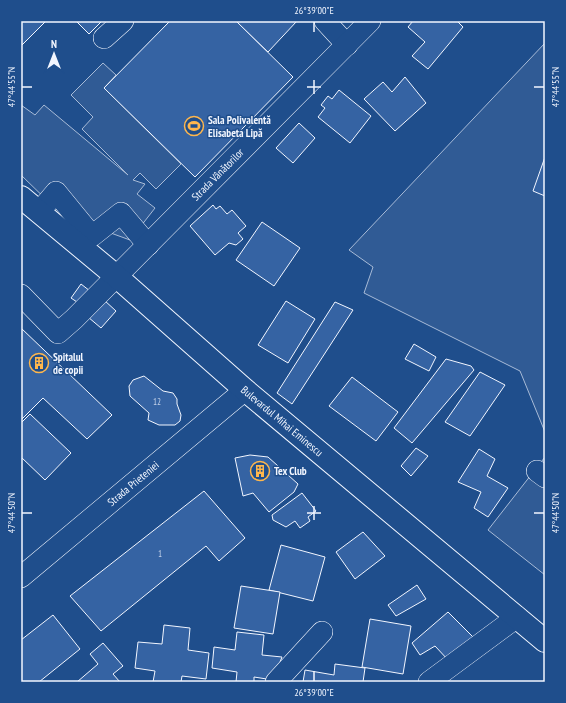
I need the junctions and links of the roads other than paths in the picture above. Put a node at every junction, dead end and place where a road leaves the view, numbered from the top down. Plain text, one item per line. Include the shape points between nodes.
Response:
1 (123, 21) edge
2 (325, 21) edge
3 (370, 21) edge
4 (104, 38) dead end
5 (348, 45) junction
6 (21, 197) edge
7 (39, 212) junction
8 (148, 245) junction
9 (116, 276) junction
10 (21, 295) edge
11 (245, 390) junction
12 (21, 577) edge
13 (517, 617) junction
14 (322, 632) dead end
15 (545, 641) edge
16 (276, 682) edge
17 (429, 682) edge

1 - 4 street
2 - 5 street
3 - 5 street, Strada Vânătorilor
5 - 8 street, Strada Vânătorilor
6 - 7 main road, Bulevardul Mihai Eminescu
7 - 8 street via 56,192 92,236 121,213
7 - 9 main road, Bulevardul Mihai Eminescu
8 - 9 street, Strada Vânătorilor
9 - 10 street, Strada Vânătorilor via 58,333
9 - 11 main road, Bulevardul Mihai Eminescu
11 - 12 street, Strada Prieteniei
11 - 13 main road, Bulevardul Mihai Eminescu
13 - 15 main road, Bulevardul Mihai Eminescu
13 - 17 street
14 - 16 street

